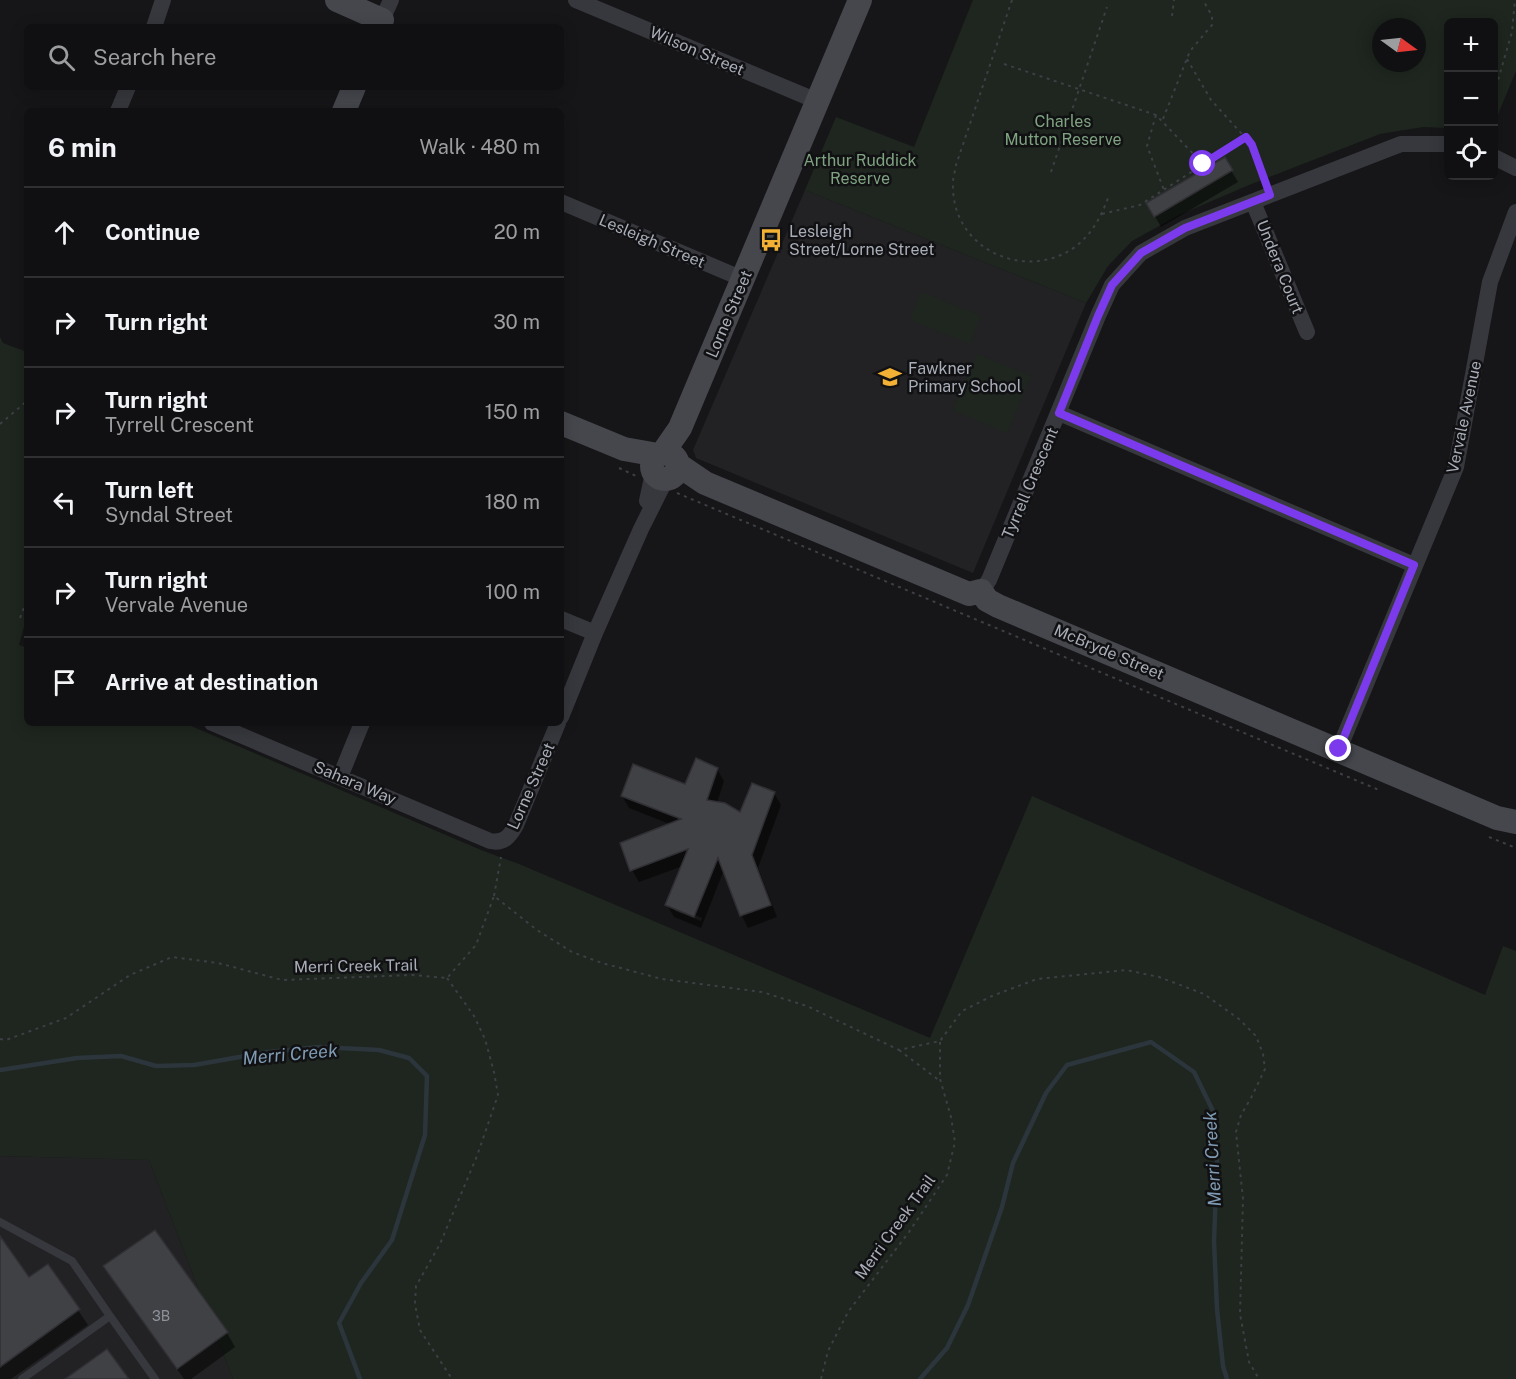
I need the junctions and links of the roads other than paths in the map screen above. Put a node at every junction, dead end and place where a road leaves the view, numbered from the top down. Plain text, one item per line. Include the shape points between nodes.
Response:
1 (163, 0) edge
2 (337, 0) edge
3 (576, 0) edge
4 (860, 0) edge
5 (384, 16) edge
6 (155, 24) edge
7 (128, 90) edge
8 (353, 90) edge
9 (817, 101) junction
10 (119, 108) edge
11 (346, 108) edge
12 (1444, 144) edge
13 (1498, 159) edge
14 (1516, 168) edge
15 (1253, 202) junction
16 (564, 203) edge
17 (1516, 212) edge
18 (743, 279) junction
19 (1307, 332) dead end
20 (1059, 413) junction
21 (564, 425) edge
22 (663, 470) junction
23 (1414, 565) junction
24 (981, 591) junction
25 (564, 620) edge
26 (595, 633) junction
27 (564, 710) edge
28 (219, 726) edge
29 (361, 726) edge
30 (557, 726) edge
31 (1339, 749) junction
32 (340, 777) junction
33 (1516, 822) edge
34 (497, 843) joint
35 (0, 1222) edge
36 (110, 1316) junction
37 (22, 1379) edge
38 (155, 1379) edge

1 - 6 street
2 - 5 street
3 - 9 street, Wilson Street
4 - 9 street, Lorne Street
7 - 10 street
8 - 11 street
9 - 18 street, Lorne Street
12 - 15 street, Tyrrell Crescent via 1401,144
13 - 14 street
15 - 19 street, Undera Court
15 - 20 street, Tyrrell Crescent via 1185,228 1141,253 1112,285
16 - 18 street, Lesleigh Street
17 - 23 street, Vervale Avenue via 1490,282 1456,467
18 - 22 street, Lorne Street
20 - 23 street
20 - 24 street, Tyrrell Crescent
21 - 22 street, McBryde Street via 617,457
22 - 24 street, McBryde Street via 705,483 969,594
22 - 26 street, Lorne Street
23 - 31 street, Vervale Avenue
24 - 31 street, McBryde Street via 998,606
25 - 26 street
26 - 27 street, Lorne Street
28 - 32 street, Sahara Way
29 - 32 street
30 - 34 street, Lorne Street via 516,825 511,834
31 - 33 street, McBryde Street via 1497,818
32 - 34 street, Sahara Way
35 - 36 lane via 72,1261
36 - 37 lane
36 - 38 lane

